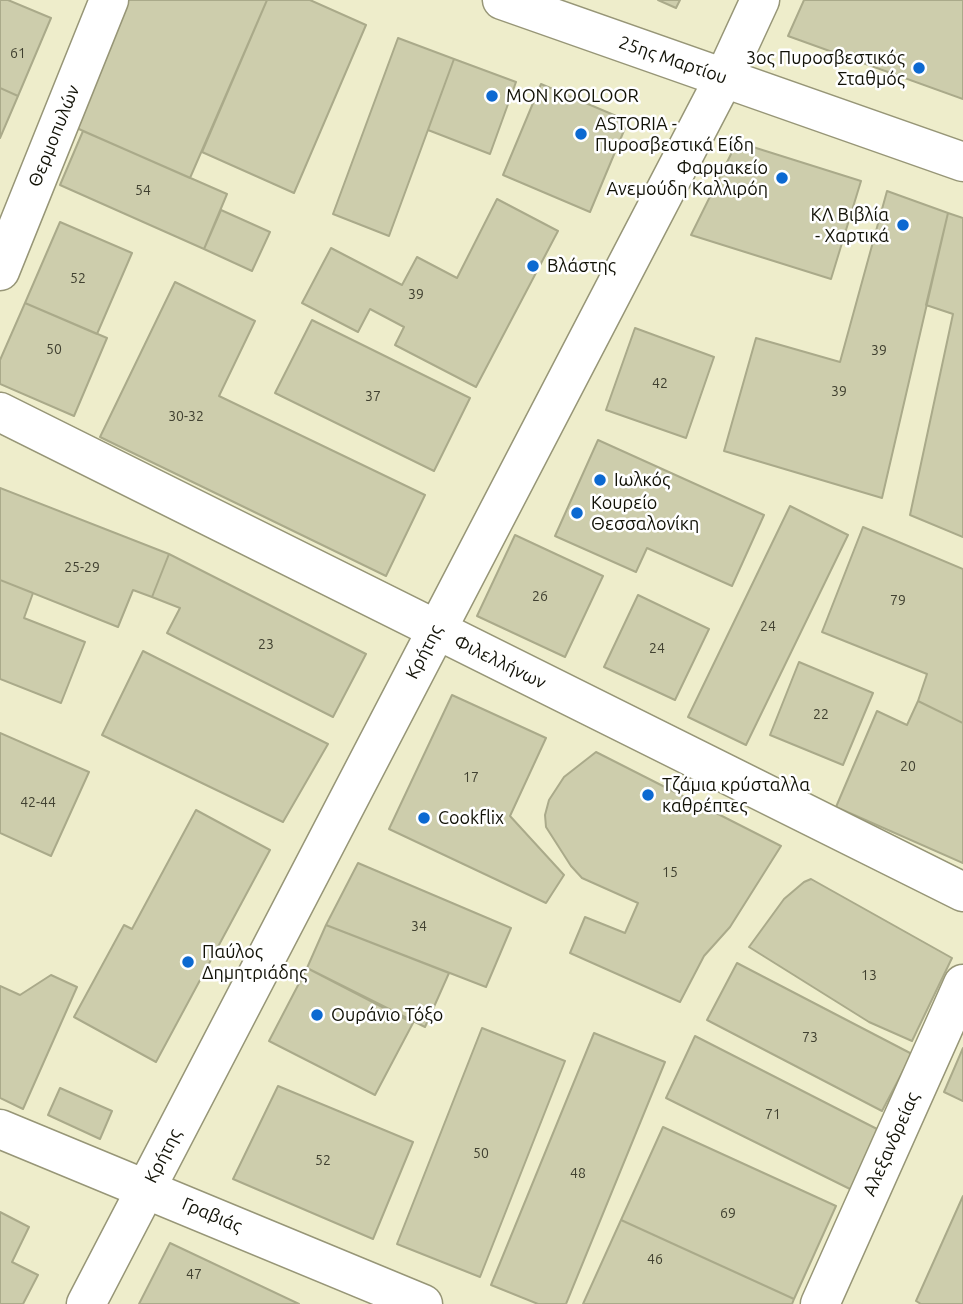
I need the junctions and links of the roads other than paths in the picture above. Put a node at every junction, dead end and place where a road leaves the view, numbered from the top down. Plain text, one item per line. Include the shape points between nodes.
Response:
1 (109, 0) edge
2 (502, 0) edge
3 (760, 0) edge
4 (724, 78) junction
5 (963, 162) edge
6 (0, 271) edge
7 (0, 412) edge
8 (436, 630) junction
9 (963, 892) edge
10 (963, 984) edge
11 (0, 1129) edge
12 (146, 1188) junction
13 (86, 1304) edge
14 (423, 1304) edge
15 (820, 1304) edge

1 - 6 street, Θερμοπυλών
2 - 4 street, 25ης Μαρτίου
3 - 4 street, Κρήτης
4 - 5 street, 25ης Μαρτίου
4 - 8 street, Κρήτης
7 - 8 street, Φιλελλήνων
8 - 9 street, Φιλελλήνων
8 - 12 street, Κρήτης
10 - 15 street, Αλεξανδρείας
11 - 12 street, Γραβιάς
12 - 13 street, Κρήτης
12 - 14 street, Γραβιάς

